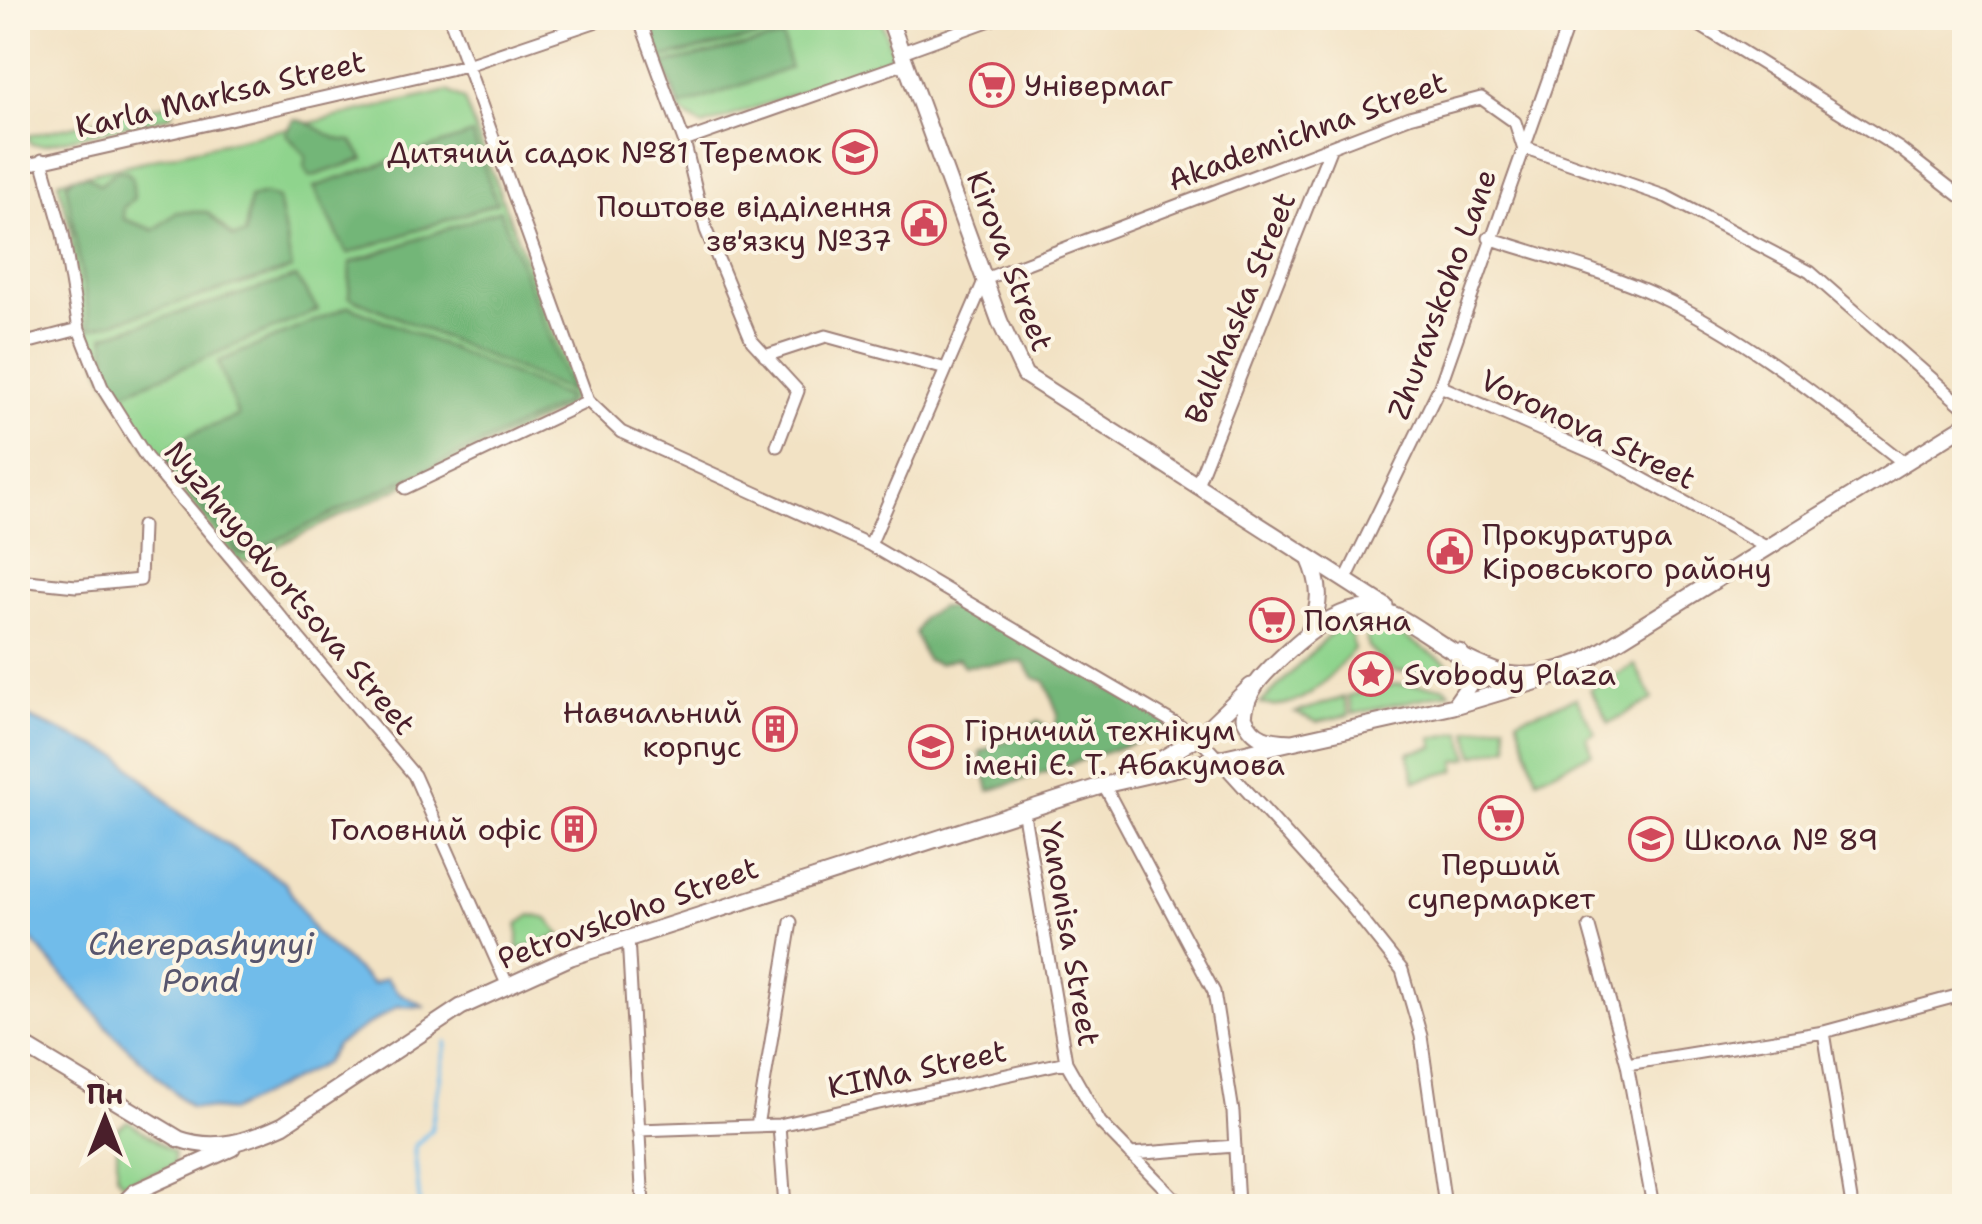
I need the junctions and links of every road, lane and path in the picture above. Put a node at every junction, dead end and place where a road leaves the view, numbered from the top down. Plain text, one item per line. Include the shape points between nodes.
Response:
1 (450, 18) edge
2 (606, 18) edge
3 (639, 18) edge
4 (889, 18) edge
5 (996, 18) edge
6 (1570, 18) edge
7 (1688, 18) edge
8 (904, 57) junction
9 (467, 65) junction
10 (684, 141) junction
11 (1331, 147) junction
12 (1523, 147) junction
13 (42, 160) junction
14 (18, 167) edge
15 (1964, 199) edge
16 (1490, 238) junction
17 (985, 278) junction
18 (78, 329) junction
19 (18, 345) edge
20 (765, 356) junction
21 (946, 370) junction
22 (1440, 386) junction
23 (588, 401) junction
24 (1964, 407) edge
25 (1964, 426) edge
26 (777, 446) dead end
27 (1904, 463) junction
28 (1196, 487) junction
29 (405, 488) dead end
30 (142, 526) dead end
31 (870, 544) junction
32 (1766, 547) junction
33 (1309, 558) junction
34 (18, 580) edge
35 (1345, 581) junction
36 (1400, 615) junction
37 (1308, 633) junction
38 (1459, 652) junction
39 (1586, 661) junction
40 (1257, 680) junction
41 (1454, 706) junction
42 (1198, 738) junction
43 (1292, 742) junction
44 (1220, 758) junction
45 (1132, 778) junction
46 (1104, 785) junction
47 (1023, 810) junction
48 (791, 922) dead end
49 (1589, 927) dead end
50 (628, 937) junction
51 (507, 984) junction
52 (1964, 994) edge
53 (1824, 1032) junction
54 (18, 1042) edge
55 (1066, 1062) junction
56 (1626, 1064) junction
57 (1233, 1112) junction
58 (779, 1125) junction
59 (757, 1126) junction
60 (638, 1130) junction
61 (253, 1138) junction
62 (1235, 1146) junction
63 (1131, 1154) junction
64 (121, 1206) edge
65 (643, 1206) edge
66 (785, 1206) edge
67 (1182, 1206) edge
68 (1445, 1206) edge
69 (1653, 1206) edge
70 (1852, 1206) edge

1 - 9 street
2 - 9 street, Karla Marksa Street
3 - 10 street
4 - 8 main road, Kirova Street
5 - 8 street
6 - 12 street, Zhuravskoho Lane
7 - 15 street via 1900,150
8 - 10 street
8 - 17 main road, Kirova Street
9 - 13 street, Karla Marksa Street
9 - 23 street
10 - 20 street via 706,230 752,342
11 - 12 street, Akademichna Street via 1481,98 1516,122
11 - 17 street, Akademichna Street
11 - 28 street, Balkhaska Street
12 - 16 street, Zhuravskoho Lane
12 - 24 street via 1668,198 1810,272
13 - 14 street, Karla Marksa Street
13 - 18 street, Nyzhnyodvortsova Street via 63,234
16 - 22 street, Zhuravskoho Lane
16 - 27 street via 1654,294 1720,329
17 - 21 street
17 - 28 main road, Kirova Street via 1025,374
18 - 19 street
18 - 51 street, Nyzhnyodvortsova Street via 102,387 146,458 414,774
20 - 21 street via 826,336
20 - 26 street via 798,391
21 - 31 street
22 - 32 street, Voronova Street via 1608,459
22 - 35 street, Zhuravskoho Lane
23 - 29 street
23 - 31 street via 622,432
25 - 27 main road, Kirova Street
27 - 32 main road, Kirova Street
28 - 33 main road, Kirova Street
30 - 34 street via 140,580 76,586
31 - 42 street
32 - 39 main road, Kirova Street
33 - 35 main road, Kirova Street
33 - 37 main road via 1320,598
35 - 36 main road, Kirova Street
36 - 37 main road, Kirova Street via 1350,609
36 - 38 main road, Kirova Street
37 - 40 main road, Kirova Street
38 - 39 main road, Kirova Street via 1513,674
38 - 41 main road via 1473,679
39 - 41 main road via 1537,685
40 - 42 main road, Kirova Street
40 - 43 main road via 1245,708 1248,727 1266,740
41 - 43 main road
42 - 44 street
42 - 45 main road, Kirova Street
43 - 44 main road, Petrovskoho Street
44 - 45 main road, Petrovskoho Street
44 - 68 street via 1402,970 1421,1036
45 - 46 main road, Petrovskoho Street
46 - 47 main road, Petrovskoho Street
46 - 57 street via 1214,992
47 - 50 main road, Petrovskoho Street
47 - 55 street, Yanonisa Street
48 - 59 street
49 - 56 street
50 - 51 main road, Petrovskoho Street
50 - 60 street
51 - 61 main road, Petrovskoho Street
52 - 53 street
53 - 56 street
53 - 70 street
54 - 61 main road, Petrovskoho Street via 179,1139 205,1148
55 - 58 street, KIMa Street
55 - 63 street, Yanonisa Street via 1100,1122
56 - 69 street
57 - 62 street
57 - 62 street via 1238,1206
58 - 59 street, KIMa Street
58 - 66 street
59 - 60 street, KIMa Street
60 - 65 street
61 - 64 main road via 135,1192
62 - 63 street
63 - 67 street, Yanonisa Street

